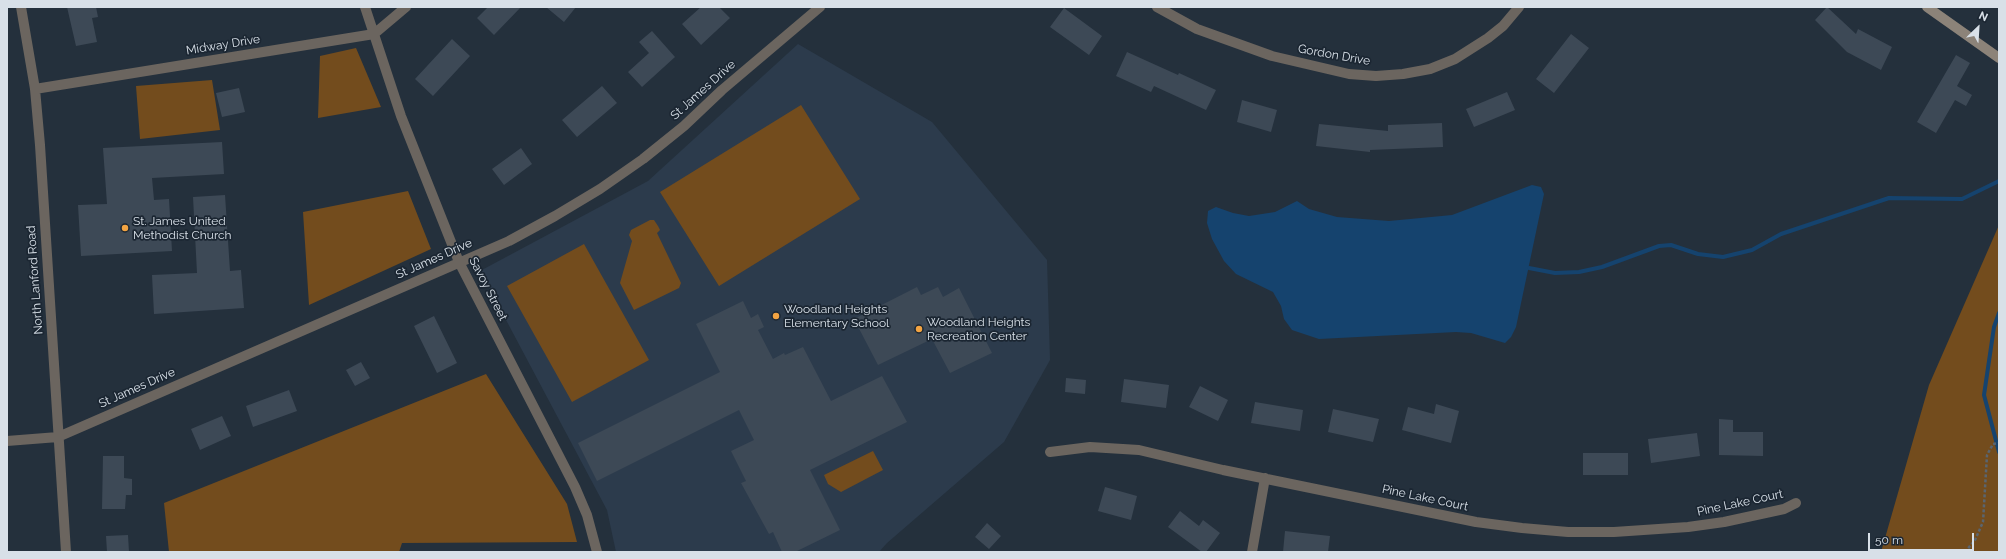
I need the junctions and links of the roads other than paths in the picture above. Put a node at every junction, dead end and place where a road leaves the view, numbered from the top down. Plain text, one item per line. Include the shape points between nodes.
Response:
1 (21, 7) edge
2 (365, 7) edge
3 (406, 7) edge
4 (820, 7) edge
5 (1157, 7) edge
6 (1519, 7) edge
7 (1927, 7) edge
8 (374, 34) junction
9 (1998, 55) edge
10 (34, 89) junction
11 (459, 262) junction
12 (58, 437) junction
13 (7, 441) edge
14 (1050, 452) dead end
15 (1266, 478) junction
16 (1796, 503) dead end
17 (66, 552) edge
18 (597, 552) edge
19 (1252, 552) edge

1 - 10 street, North Lanford Road
2 - 8 street, Savoy Street
3 - 8 street
4 - 11 street, St James Drive via 722,90 684,126 612,181 509,241
5 - 6 street, Gordon Drive via 1197,29 1272,56 1349,74 1376,76 1430,69 1455,59 1503,26
7 - 9 street
8 - 10 street, Midway Drive
8 - 11 street, Savoy Street via 401,116
10 - 12 street, North Lanford Road via 40,145
11 - 12 street, St James Drive
11 - 18 street, Savoy Street via 575,487 587,515
12 - 13 street, St James Drive
12 - 17 street, North Lanford Road
14 - 15 street, Pine Lake Court via 1090,446 1139,450
15 - 16 street, Pine Lake Court via 1476,522 1568,532 1688,527 1784,509
15 - 19 street

